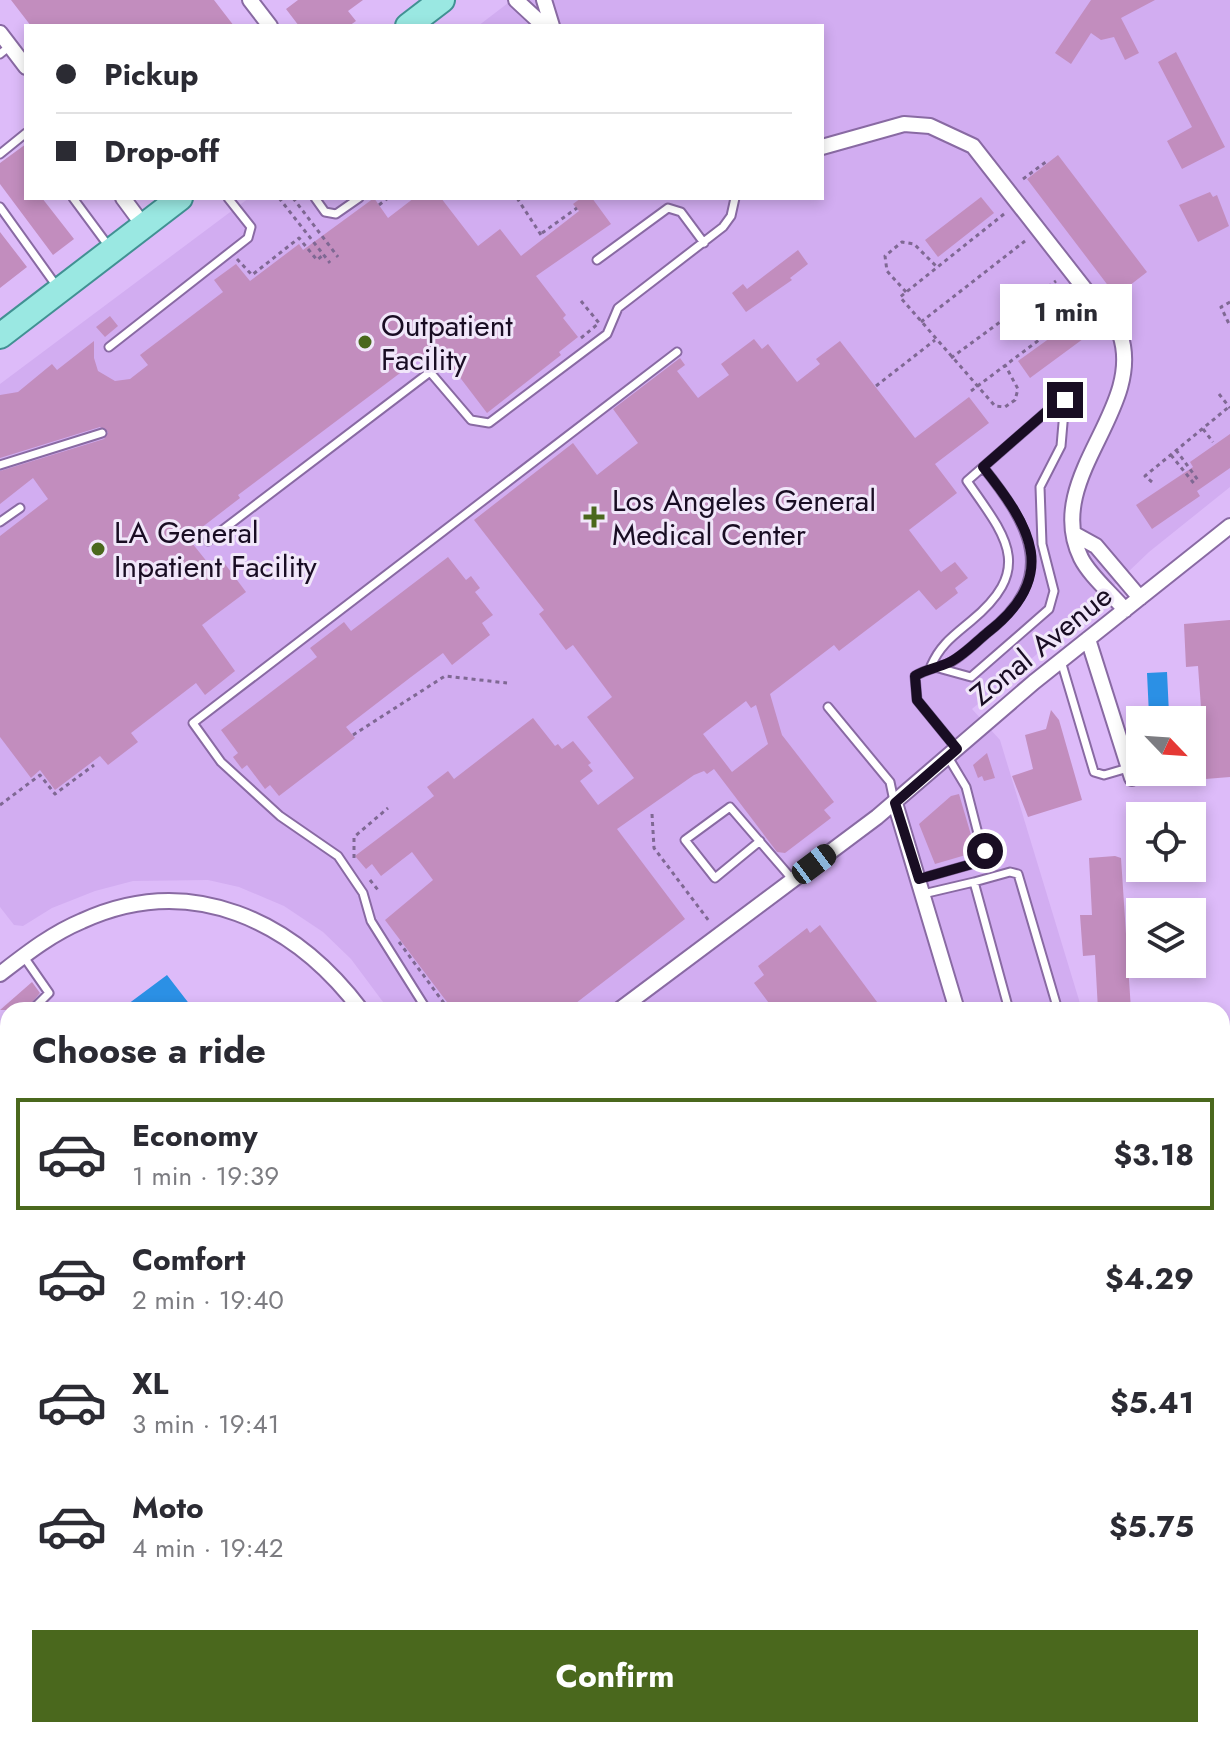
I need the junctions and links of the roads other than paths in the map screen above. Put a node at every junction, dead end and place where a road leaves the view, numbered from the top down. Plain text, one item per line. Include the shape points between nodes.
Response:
1 (250, 0) edge
2 (516, 0) edge
3 (544, 0) edge
4 (268, 24) edge
5 (542, 24) edge
6 (551, 24) edge
7 (0, 33) edge
8 (5, 50) edge
9 (24, 65) edge
10 (24, 135) edge
11 (824, 146) edge
12 (0, 154) edge
13 (74, 200) edge
14 (124, 200) edge
15 (177, 200) edge
16 (230, 200) edge
17 (316, 200) edge
18 (356, 200) edge
19 (735, 200) edge
20 (0, 207) edge
21 (143, 225) junction
22 (704, 243) junction
23 (111, 250) junction
24 (597, 260) dead end
25 (60, 290) junction
26 (0, 336) edge
27 (109, 347) dead end
28 (677, 352) dead end
29 (102, 433) dead end
30 (0, 465) edge
31 (983, 467) junction
32 (20, 508) dead end
33 (0, 522) edge
34 (1230, 526) edge
35 (1076, 535) junction
36 (208, 541) dead end
37 (1140, 598) junction
38 (1125, 610) junction
39 (1088, 639) junction
40 (1061, 661) junction
41 (931, 666) junction
42 (828, 707) dead end
43 (953, 753) junction
44 (1126, 760) edge
45 (1126, 773) edge
46 (895, 803) junction
47 (760, 841) junction
48 (793, 880) junction
49 (974, 882) junction
50 (921, 886) junction
51 (23, 955) junction
52 (3, 966) edge
53 (40, 1002) edge
54 (354, 1002) edge
55 (422, 1002) edge
56 (630, 1002) edge
57 (955, 1002) edge
58 (1007, 1002) edge
59 (1056, 1002) edge

1 - 4 street
2 - 5 street
3 - 6 street
7 - 8 street
8 - 9 street
10 - 12 lane
11 - 35 street via 904,124 930,126 973,146 1120,334 1126,367 1076,491
13 - 23 lane
14 - 21 street
15 - 21 main road
16 - 27 lane via 251,227 248,238
17 - 18 lane via 325,212 336,214
19 - 22 lane via 731,216
20 - 25 lane
21 - 23 main road
22 - 24 lane via 681,212 668,208
22 - 36 lane via 618,308 607,334 489,423 471,420 430,372
23 - 25 main road
25 - 26 main road
28 - 55 lane via 193,723 221,762 305,836 338,856
29 - 30 lane
31 - 41 lane via 967,481 1007,546 1007,579 986,609 939,648
31 - 41 lane via 1021,517 1031,573 1017,606 996,626 949,663
31 - 41 lane via 1065,400 1061,446 1040,487 1042,544 1054,591 1049,609 971,677
32 - 33 lane
34 - 37 street, Zonal Avenue
35 - 37 street via 1096,546
35 - 38 street via 1081,558
37 - 38 street, Zonal Avenue
38 - 39 street, Zonal Avenue
39 - 40 street, Zonal Avenue
39 - 44 street
40 - 43 street, Zonal Avenue
40 - 45 lane via 1094,772
41 - 43 lane via 915,676 917,700
42 - 46 lane via 890,782
43 - 46 street, Zonal Avenue
43 - 50 lane via 984,857
46 - 48 street, Zonal Avenue
46 - 50 street
47 - 47 lane via 730,807 685,840 715,878
47 - 48 lane
48 - 56 street, Zonal Avenue
49 - 50 lane
49 - 58 lane
49 - 59 lane via 1018,874
50 - 57 street
51 - 52 street
51 - 53 lane via 49,993
51 - 54 street via 108,911 136,904 199,905 250,918 296,942

